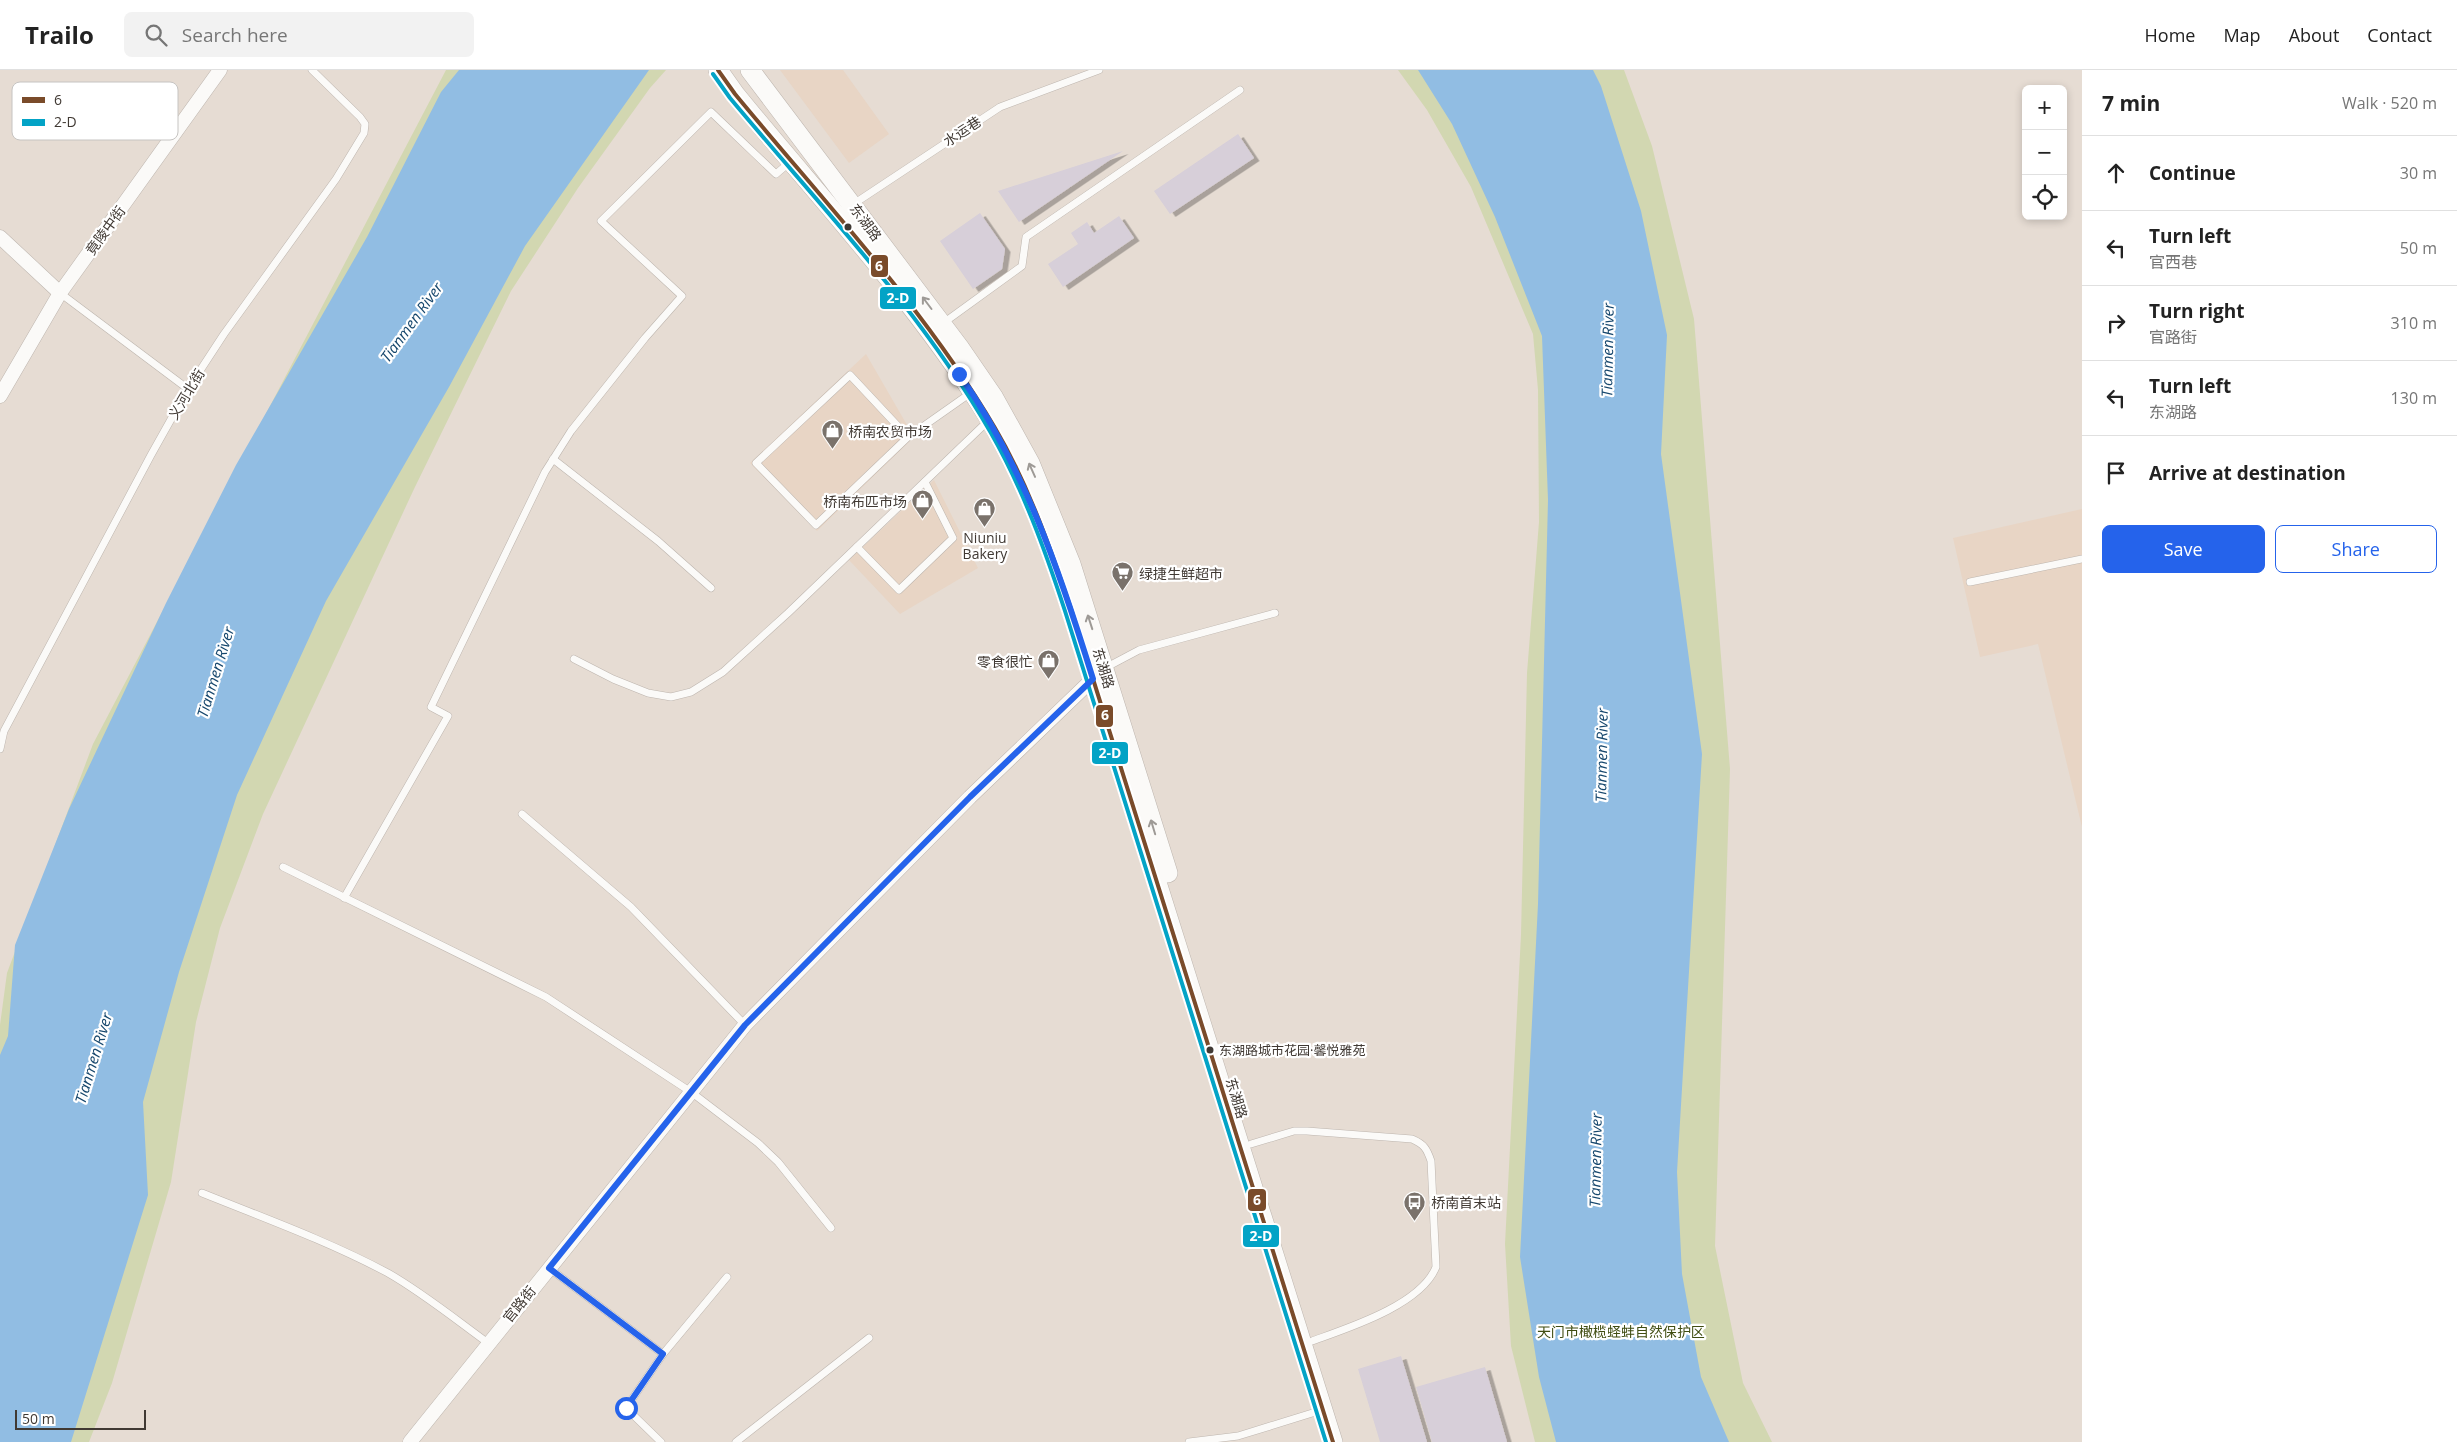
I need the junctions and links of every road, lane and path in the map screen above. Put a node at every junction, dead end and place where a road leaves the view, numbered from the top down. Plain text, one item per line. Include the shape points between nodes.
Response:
1 (220, 70) edge
2 (312, 70) edge
3 (718, 70) edge
4 (1099, 70) edge
5 (753, 74) edge
6 (1240, 90) dead end
7 (178, 129) edge
8 (170, 140) edge
9 (791, 162) junction
10 (853, 205) junction
11 (838, 217) junction
12 (0, 237) edge
13 (60, 293) junction
14 (936, 328) junction
15 (188, 389) junction
16 (972, 392) junction
17 (0, 396) edge
18 (995, 415) junction
19 (908, 437) junction
20 (553, 459) junction
21 (925, 482) junction
22 (857, 547) junction
23 (2082, 559) edge
24 (1970, 582) dead end
25 (710, 588) dead end
26 (1275, 613) dead end
27 (574, 659) dead end
28 (1099, 673) junction
29 (0, 749) edge
30 (522, 814) dead end
31 (283, 867) dead end
32 (344, 898) junction
33 (745, 1025) junction
34 (691, 1092) junction
35 (1251, 1144) junction
36 (202, 1193) dead end
37 (831, 1228) dead end
38 (549, 1268) junction
39 (726, 1277) dead end
40 (869, 1338) dead end
41 (1312, 1341) junction
42 (488, 1343) junction
43 (663, 1354) junction
44 (1322, 1410) junction
45 (410, 1442) edge
46 (661, 1442) edge
47 (736, 1442) edge
48 (1189, 1442) edge
49 (1333, 1442) edge
50 (1343, 1442) edge

1 - 7 street, 竟陵中街
2 - 15 lane, 义河北街 via 360,117 365,124 364,133 336,179
3 - 9 main road, 东湖路
4 - 10 lane, 水运巷 via 1000,107
5 - 10 main road, 东湖路
6 - 14 lane via 1026,237 1022,266
8 - 13 street, 竟陵中街
9 - 11 main road, 东湖路
9 - 20 lane via 776,174 711,112 602,221 682,296 645,338
10 - 11 lane, 水运巷
14 -> 10 main road, 东湖路
11 - 14 main road, 东湖路
12 - 13 street
13 - 15 lane
13 - 17 street, 竟陵中街
14 - 16 main road, 东湖路
14 - 18 main road, 东湖路
15 - 29 lane, 义河北街 via 4,731
16 - 18 main road, 东湖路
16 - 19 lane
18 - 21 lane
18 - 28 main road, 东湖路 via 1030,463 1058,530
19 - 19 lane via 816,525 756,463 850,375
20 - 25 lane via 658,541
20 - 32 lane via 528,503 431,707 448,716
21 - 22 lane
21 - 22 lane via 953,538 899,590
22 - 27 lane via 723,672 691,692 671,697 648,693 613,680
23 - 24 lane
26 - 28 lane via 1139,650
28 - 33 street, 官路街 via 970,797
35 -> 28 main road, 东湖路
28 - 44 main road, 东湖路
30 - 33 lane via 631,907
31 - 32 lane
32 - 34 lane via 546,997
33 - 34 street, 官路街
34 - 37 lane via 778,1162
34 - 38 street, 官路街
35 - 41 main road, 东湖路
35 - 41 lane via 1294,1131 1412,1139 1425,1146 1431,1161 1436,1267 1433,1275 1425,1285 1372,1319
36 - 42 lane via 321,1241 388,1274 442,1308
38 - 42 street, 官路街
38 - 43 lane
39 - 43 lane
40 - 47 lane
41 - 50 main road, 东湖路
42 - 45 street, 官路街
43 - 46 lane via 626,1408
44 - 48 lane via 1238,1436
44 - 49 main road, 东湖路

